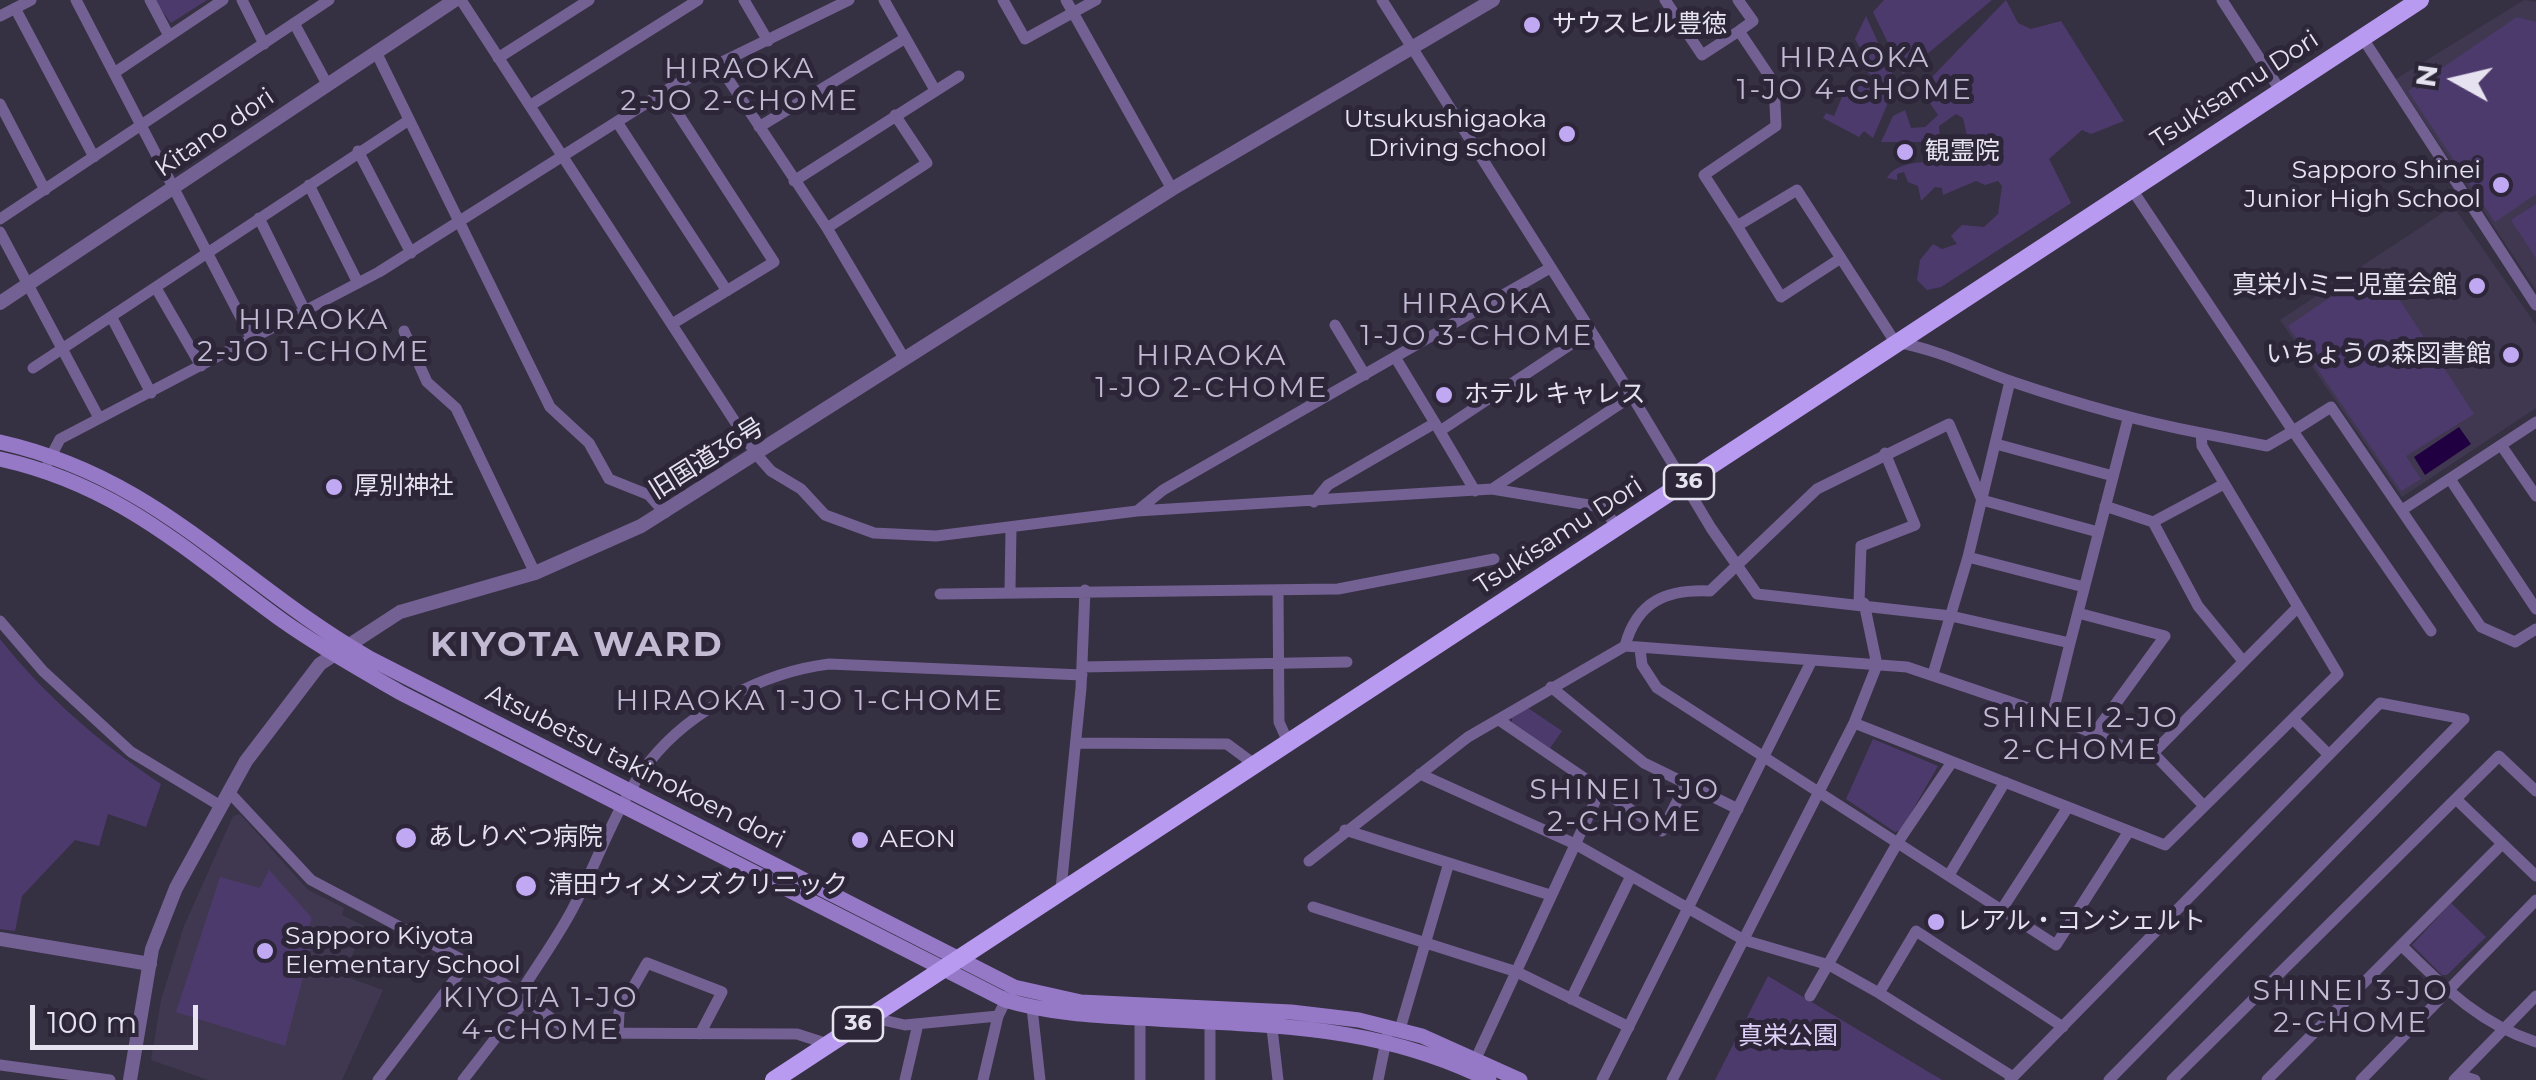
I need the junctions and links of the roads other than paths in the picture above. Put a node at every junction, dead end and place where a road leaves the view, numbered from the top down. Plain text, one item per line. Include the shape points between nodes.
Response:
1 (31, 0) edge
2 (76, 0) edge
3 (150, 0) edge
4 (223, 0) edge
5 (242, 0) edge
6 (329, 0) edge
7 (458, 0) edge
8 (589, 0) edge
9 (698, 0) edge
10 (744, 0) edge
11 (849, 0) edge
12 (884, 0) edge
13 (1004, 0) edge
14 (1066, 0) edge
15 (1096, 0) edge
16 (1382, 0) edge
17 (1492, 0) edge
18 (1666, 0) edge
19 (1738, 0) edge
20 (2222, 0) edge
21 (2420, 0) edge
22 (15, 8) junction
23 (1073, 14) junction
24 (0, 16) edge
25 (294, 23) junction
26 (1739, 30) junction
27 (169, 36) junction
28 (2362, 38) junction
29 (904, 39) junction
30 (768, 41) junction
31 (264, 44) junction
32 (1414, 48) junction
33 (376, 52) junction
34 (498, 58) junction
35 (718, 64) junction
36 (114, 73) junction
37 (959, 76) dead end
38 (328, 84) junction
39 (936, 90) junction
40 (2280, 90) junction
41 (664, 92) junction
42 (0, 104) edge
43 (532, 106) junction
44 (895, 115) junction
45 (410, 120) junction
46 (617, 122) junction
47 (759, 127) junction
48 (142, 128) junction
49 (358, 152) junction
50 (564, 156) junction
51 (94, 157) junction
52 (794, 181) junction
53 (310, 185) junction
54 (174, 188) junction
55 (2131, 188) junction
56 (1172, 189) junction
57 (45, 190) junction
58 (259, 218) junction
59 (0, 219) edge
60 (459, 222) junction
61 (1737, 226) junction
62 (827, 228) junction
63 (0, 232) edge
64 (411, 252) junction
65 (208, 254) junction
66 (1841, 258) junction
67 (1550, 268) junction
68 (358, 283) junction
69 (26, 285) junction
70 (156, 288) junction
71 (727, 291) junction
72 (0, 303) edge
73 (2536, 305) edge
74 (305, 311) junction
75 (112, 318) junction
76 (672, 324) junction
77 (1335, 325) dead end
78 (404, 330) dead end
79 (1591, 331) junction
80 (252, 339) junction
81 (1895, 342) junction
82 (62, 351) junction
83 (1395, 357) junction
84 (904, 358) junction
85 (201, 366) junction
86 (33, 368) dead end
87 (1365, 375) junction
88 (2010, 381) junction
89 (151, 393) junction
90 (1632, 396) junction
91 (99, 418) junction
92 (2128, 419) junction
93 (2536, 422) edge
94 (1438, 427) junction
95 (2293, 431) junction
96 (2201, 433) junction
97 (0, 442) edge
98 (1996, 444) junction
99 (2501, 445) junction
100 (1885, 453) junction
101 (756, 454) junction
102 (0, 459) edge
103 (48, 464) junction
104 (2113, 476) junction
105 (2450, 479) junction
106 (1686, 483) junction
107 (2224, 484) junction
108 (1492, 489) junction
109 (1475, 490) junction
110 (2536, 496) edge
111 (1982, 500) junction
112 (1314, 502) junction
113 (2105, 506) junction
114 (2402, 510) junction
115 (1137, 511) junction
116 (665, 513) junction
117 (2153, 522) junction
118 (1619, 528) junction
119 (1012, 529) junction
120 (2098, 532) junction
121 (1968, 557) junction
122 (1494, 560) dead end
123 (1738, 566) junction
124 (535, 573) junction
125 (2084, 588) junction
126 (1010, 590) junction
127 (1085, 590) junction
128 (1278, 591) junction
129 (940, 594) dead end
130 (1862, 603) junction
131 (2298, 608) junction
132 (2536, 609) edge
133 (2078, 613) junction
134 (1951, 616) junction
135 (0, 621) edge
136 (2536, 629) edge
137 (2431, 631) dead end
138 (2070, 643) junction
139 (1624, 646) junction
140 (1640, 648) junction
141 (340, 649) junction
142 (2243, 660) junction
143 (1346, 662) dead end
144 (1812, 662) junction
145 (1276, 665) junction
146 (1878, 665) junction
147 (1082, 671) junction
148 (1934, 674) junction
149 (1551, 687) junction
150 (2052, 716) junction
151 (2293, 719) junction
152 (1499, 720) junction
153 (1854, 723) junction
154 (2093, 735) junction
155 (1076, 742) junction
156 (1288, 742) junction
157 (2152, 753) junction
158 (2329, 755) junction
159 (1765, 758) junction
160 (1952, 762) junction
161 (1254, 764) junction
162 (1420, 774) junction
163 (2006, 782) junction
164 (1686, 784) junction
165 (228, 791) junction
166 (1820, 791) junction
167 (1600, 792) junction
168 (2536, 792) edge
169 (627, 800) junction
170 (2457, 800) junction
171 (219, 805) junction
172 (2204, 806) junction
173 (2068, 807) junction
174 (1738, 809) junction
175 (1345, 830) junction
176 (2129, 831) junction
177 (1898, 842) junction
178 (1575, 844) junction
179 (2502, 844) junction
180 (1309, 860) dead end
181 (1448, 866) junction
182 (1950, 875) junction
183 (1632, 876) junction
184 (2536, 876) edge
185 (1060, 889) junction
186 (1550, 896) junction
187 (2536, 900) edge
188 (1686, 906) junction
189 (1313, 907) dead end
190 (2002, 909) junction
191 (0, 939) edge
192 (1744, 940) junction
193 (1425, 942) junction
194 (2402, 945) junction
195 (468, 962) junction
196 (150, 964) junction
197 (948, 964) junction
198 (1829, 964) junction
199 (1517, 972) junction
200 (2448, 990) junction
201 (1009, 993) junction
202 (1880, 993) junction
203 (1810, 996) dead end
204 (2536, 996) edge
205 (522, 998) junction
206 (1572, 998) junction
207 (1032, 1008) junction
208 (1140, 1011) junction
209 (1210, 1015) junction
210 (998, 1016) junction
211 (869, 1017) junction
212 (1271, 1018) junction
213 (918, 1024) junction
214 (1629, 1027) junction
215 (2063, 1027) junction
216 (2502, 1030) junction
217 (1392, 1031) junction
218 (618, 1034) junction
219 (700, 1034) junction
220 (2536, 1042) edge
221 (828, 1044) junction
222 (0, 1064) edge
223 (1481, 1073) edge
224 (2012, 1078) edge
225 (2457, 1078) edge
226 (110, 1080) edge
227 (130, 1080) edge
228 (378, 1080) edge
229 (463, 1080) edge
230 (774, 1080) edge
231 (905, 1080) edge
232 (983, 1080) edge
233 (1040, 1080) edge
234 (1140, 1080) edge
235 (1210, 1080) edge
236 (1278, 1080) edge
237 (1378, 1080) edge
238 (1520, 1080) edge
239 (1602, 1080) edge
240 (1672, 1080) edge
241 (2110, 1080) edge
242 (2172, 1080) edge
243 (2267, 1080) edge
244 (2360, 1080) edge
245 (2475, 1080) edge

1 - 22 street
2 - 36 street
3 - 27 street
4 - 27 street
5 - 31 street
6 - 25 street
7 - 33 street, Kitano dori
7 - 34 street
8 - 34 street
9 - 43 street
10 - 30 street
11 - 30 street
12 - 29 street
13 - 23 street via 1025,39
14 - 23 street
15 - 23 street
16 - 32 street
17 - 32 street, 旧国道36号
18 - 26 street via 1702,55
19 - 26 street via 1753,22
20 - 40 street
21 - 28 highway, Tsukisamu Dori / 36
22 - 24 street
22 - 51 street
23 - 56 street
25 - 31 street
25 - 38 street
26 - 61 street via 1774,84 1776,126 1704,175
27 - 36 street
28 - 40 highway, Tsukisamu Dori / 36
28 - 73 street
29 - 39 street
29 - 47 street
30 - 35 street
31 - 48 street
32 - 56 street, 旧国道36号
32 - 67 street
33 - 38 street, Kitano dori
33 - 45 street
34 - 43 street
35 - 41 street
35 - 47 street
36 - 48 street
37 - 39 street
38 - 54 street, Kitano dori
39 - 44 street
40 - 55 highway, Tsukisamu Dori / 36
41 - 46 street
41 - 71 street via 774,262
42 - 57 street
43 - 50 street
44 - 52 street
44 - 62 street via 927,163
45 - 49 street
45 - 60 street
46 - 50 street
46 - 71 street
47 - 52 street
48 - 51 street
48 - 54 street
49 - 53 street
49 - 64 street
50 - 60 street
50 - 76 street
51 - 57 street
52 - 62 street
53 - 58 street
53 - 68 street
54 - 65 street
54 - 69 street, Kitano dori
55 - 81 highway, Tsukisamu Dori / 36
55 - 95 street
56 - 84 street, 旧国道36号
57 - 59 street
58 - 65 street
58 - 74 street
60 - 64 street
60 - 116 street via 550,406 589,443 608,480 649,495
61 - 66 street via 1797,190
61 - 66 street via 1781,296
62 - 84 street
63 - 69 street
64 - 68 street
65 - 70 street
65 - 80 street
66 - 81 street
67 - 79 street
67 - 83 street
68 - 74 street
69 - 72 street, Kitano dori
69 - 82 street
70 - 75 street
70 - 85 street
71 - 76 street
74 - 80 street
75 - 82 street
75 - 89 street
76 - 101 street
77 - 87 street
78 - 124 street via 427,382 456,408
79 - 90 street
79 - 94 street
80 - 85 street
81 - 88 street via 1962,358
81 - 106 highway, Tsukisamu Dori / 36
82 - 86 street
82 - 91 street
83 - 87 street
83 - 94 street
84 - 101 street, 旧国道36号
85 - 89 street
87 - 115 street
88 - 92 street
88 - 98 street
89 - 91 street
90 - 106 street
90 - 108 street
91 - 103 street via 60,439
92 - 96 street
92 - 104 street
93 - 99 street
94 - 109 street
94 - 112 street via 1328,485
95 - 96 street via 2267,446
95 - 114 street via 2331,408
95 - 137 street
96 - 107 street
97 - 103 main road, Atsubetsu takinokoen dori
98 - 104 street
98 - 111 street
99 - 105 street
99 - 110 street
100 - 111 street via 1949,424
100 - 123 street via 1816,490
100 - 130 street via 1915,525 1861,546
101 - 116 street, 旧国道36号
101 - 119 street via 825,515 874,533
102 - 103 main road, Atsubetsu takinokoen dori
103 - 141 main road, Atsubetsu takinokoen dori via 160,526
104 - 113 street
105 - 114 street
105 - 132 street
106 - 118 highway, Tsukisamu Dori / 36
106 - 123 street
107 - 117 street
107 - 131 street
108 - 109 street
108 - 118 street via 1601,507
109 - 112 street
111 - 120 street
111 - 121 street
112 - 115 street
113 - 117 street
113 - 120 street
114 - 136 street via 2481,627 2515,642
115 - 119 street
116 - 124 street, 旧国道36号
117 - 142 street via 2198,606
118 - 156 highway, Tsukisamu Dori / 36
119 - 126 street
120 - 125 street
121 - 125 street
121 - 134 street
122 - 128 street via 1338,589
123 - 130 street via 1757,594
123 - 139 street via 1710,591 1675,589 1654,603 1631,623
124 - 141 street, 旧国道36号 via 415,605
125 - 133 street
126 - 127 street
126 - 129 street
127 - 128 street
127 - 147 street
128 - 145 street
130 - 134 street
130 - 146 street
131 - 142 street
131 - 151 street via 2338,674
133 - 138 street
133 - 154 street via 2165,636
134 - 138 street
134 - 148 street
135 - 171 street via 43,671 132,752
138 - 150 street
139 - 140 street
139 - 149 street
140 - 144 street
140 - 159 street via 1642,665 1658,688
141 - 165 street, 旧国道36号 via 294,692
141 - 169 main road, Atsubetsu takinokoen dori
142 - 157 street
143 - 145 street
144 - 146 street
144 - 159 street
145 - 147 street
145 - 156 street via 1279,722
146 - 148 street
146 - 153 street
147 - 155 street
147 - 169 street via 854,664 788,670 688,726 652,759
148 - 150 street
149 - 152 street
149 - 164 street via 1644,763
150 - 154 street
151 - 158 street
151 - 172 street
152 - 162 street
152 - 167 street
153 - 160 street
153 - 166 street
154 - 157 street
155 - 161 street via 1227,744
155 - 185 street
156 - 161 highway, Tsukisamu Dori / 36
157 - 172 street
158 - 215 street
158 - 241 street via 2380,703 2464,719
159 - 166 street
159 - 174 street
160 - 163 street
160 - 177 street
161 - 185 highway, Tsukisamu Dori / 36
162 - 175 street
162 - 178 street
163 - 173 street
163 - 182 street
164 - 167 street via 1662,831
164 - 174 street
165 - 171 street, 旧国道36号
165 - 195 street via 312,880
166 - 177 street
166 - 192 street
167 - 178 street
168 - 170 street via 2499,756
169 - 197 main road, Atsubetsu takinokoen dori
169 - 205 street
170 - 179 street
170 - 242 street
171 - 196 street, 旧国道36号 via 176,888
172 - 176 street via 2165,845
173 - 176 street
173 - 190 street
174 - 188 street
175 - 180 street
175 - 181 street
176 - 190 street via 2056,945
177 - 182 street
177 - 198 street
178 - 183 street
178 - 186 street
179 - 184 street
179 - 194 street
181 - 186 street
181 - 193 street
182 - 190 street
183 - 188 street
183 - 206 street
185 - 197 highway, Tsukisamu Dori / 36
186 - 199 street
187 - 200 street
188 - 192 street
188 - 214 street
189 - 193 street
191 - 196 street
192 - 198 street
192 - 240 street
193 - 199 street
193 - 217 street
194 - 200 street
194 - 243 street
195 - 205 street
195 - 228 street
196 - 227 street, 旧国道36号
197 - 201 main road, Atsubetsu takinokoen dori
197 - 211 highway, Tsukisamu Dori / 36
198 - 202 street
198 - 203 street
199 - 206 street
199 - 223 street
200 - 216 street
200 - 244 street
201 - 207 main road, Atsubetsu takinokoen dori
201 - 208 main road, Atsubetsu takinokoen dori
201 - 210 street
202 - 215 street via 1916,931
202 - 224 street
204 - 216 street
205 - 218 street via 570,1033
205 - 229 street
206 - 214 street
207 - 208 main road, Atsubetsu takinokoen dori
207 - 233 street
208 - 209 main road, Atsubetsu takinokoen dori
208 - 234 street
209 - 212 main road, Atsubetsu takinokoen dori
209 - 235 street
210 - 213 street
210 - 232 street
211 - 213 street via 889,1025
211 - 221 highway, Tsukisamu Dori / 36
212 - 217 main road, Atsubetsu takinokoen dori
212 - 236 street
213 - 231 street
214 - 239 street
215 - 224 street
216 - 220 street
216 - 225 street
217 - 223 main road, Atsubetsu takinokoen dori
217 - 237 street
218 - 219 street
218 - 219 street via 619,1012 647,962 722,992
219 - 221 street via 809,1035
221 - 230 highway, Tsukisamu Dori / 36
222 - 226 street
223 - 238 main road, Atsubetsu takinokoen dori
225 - 245 street

